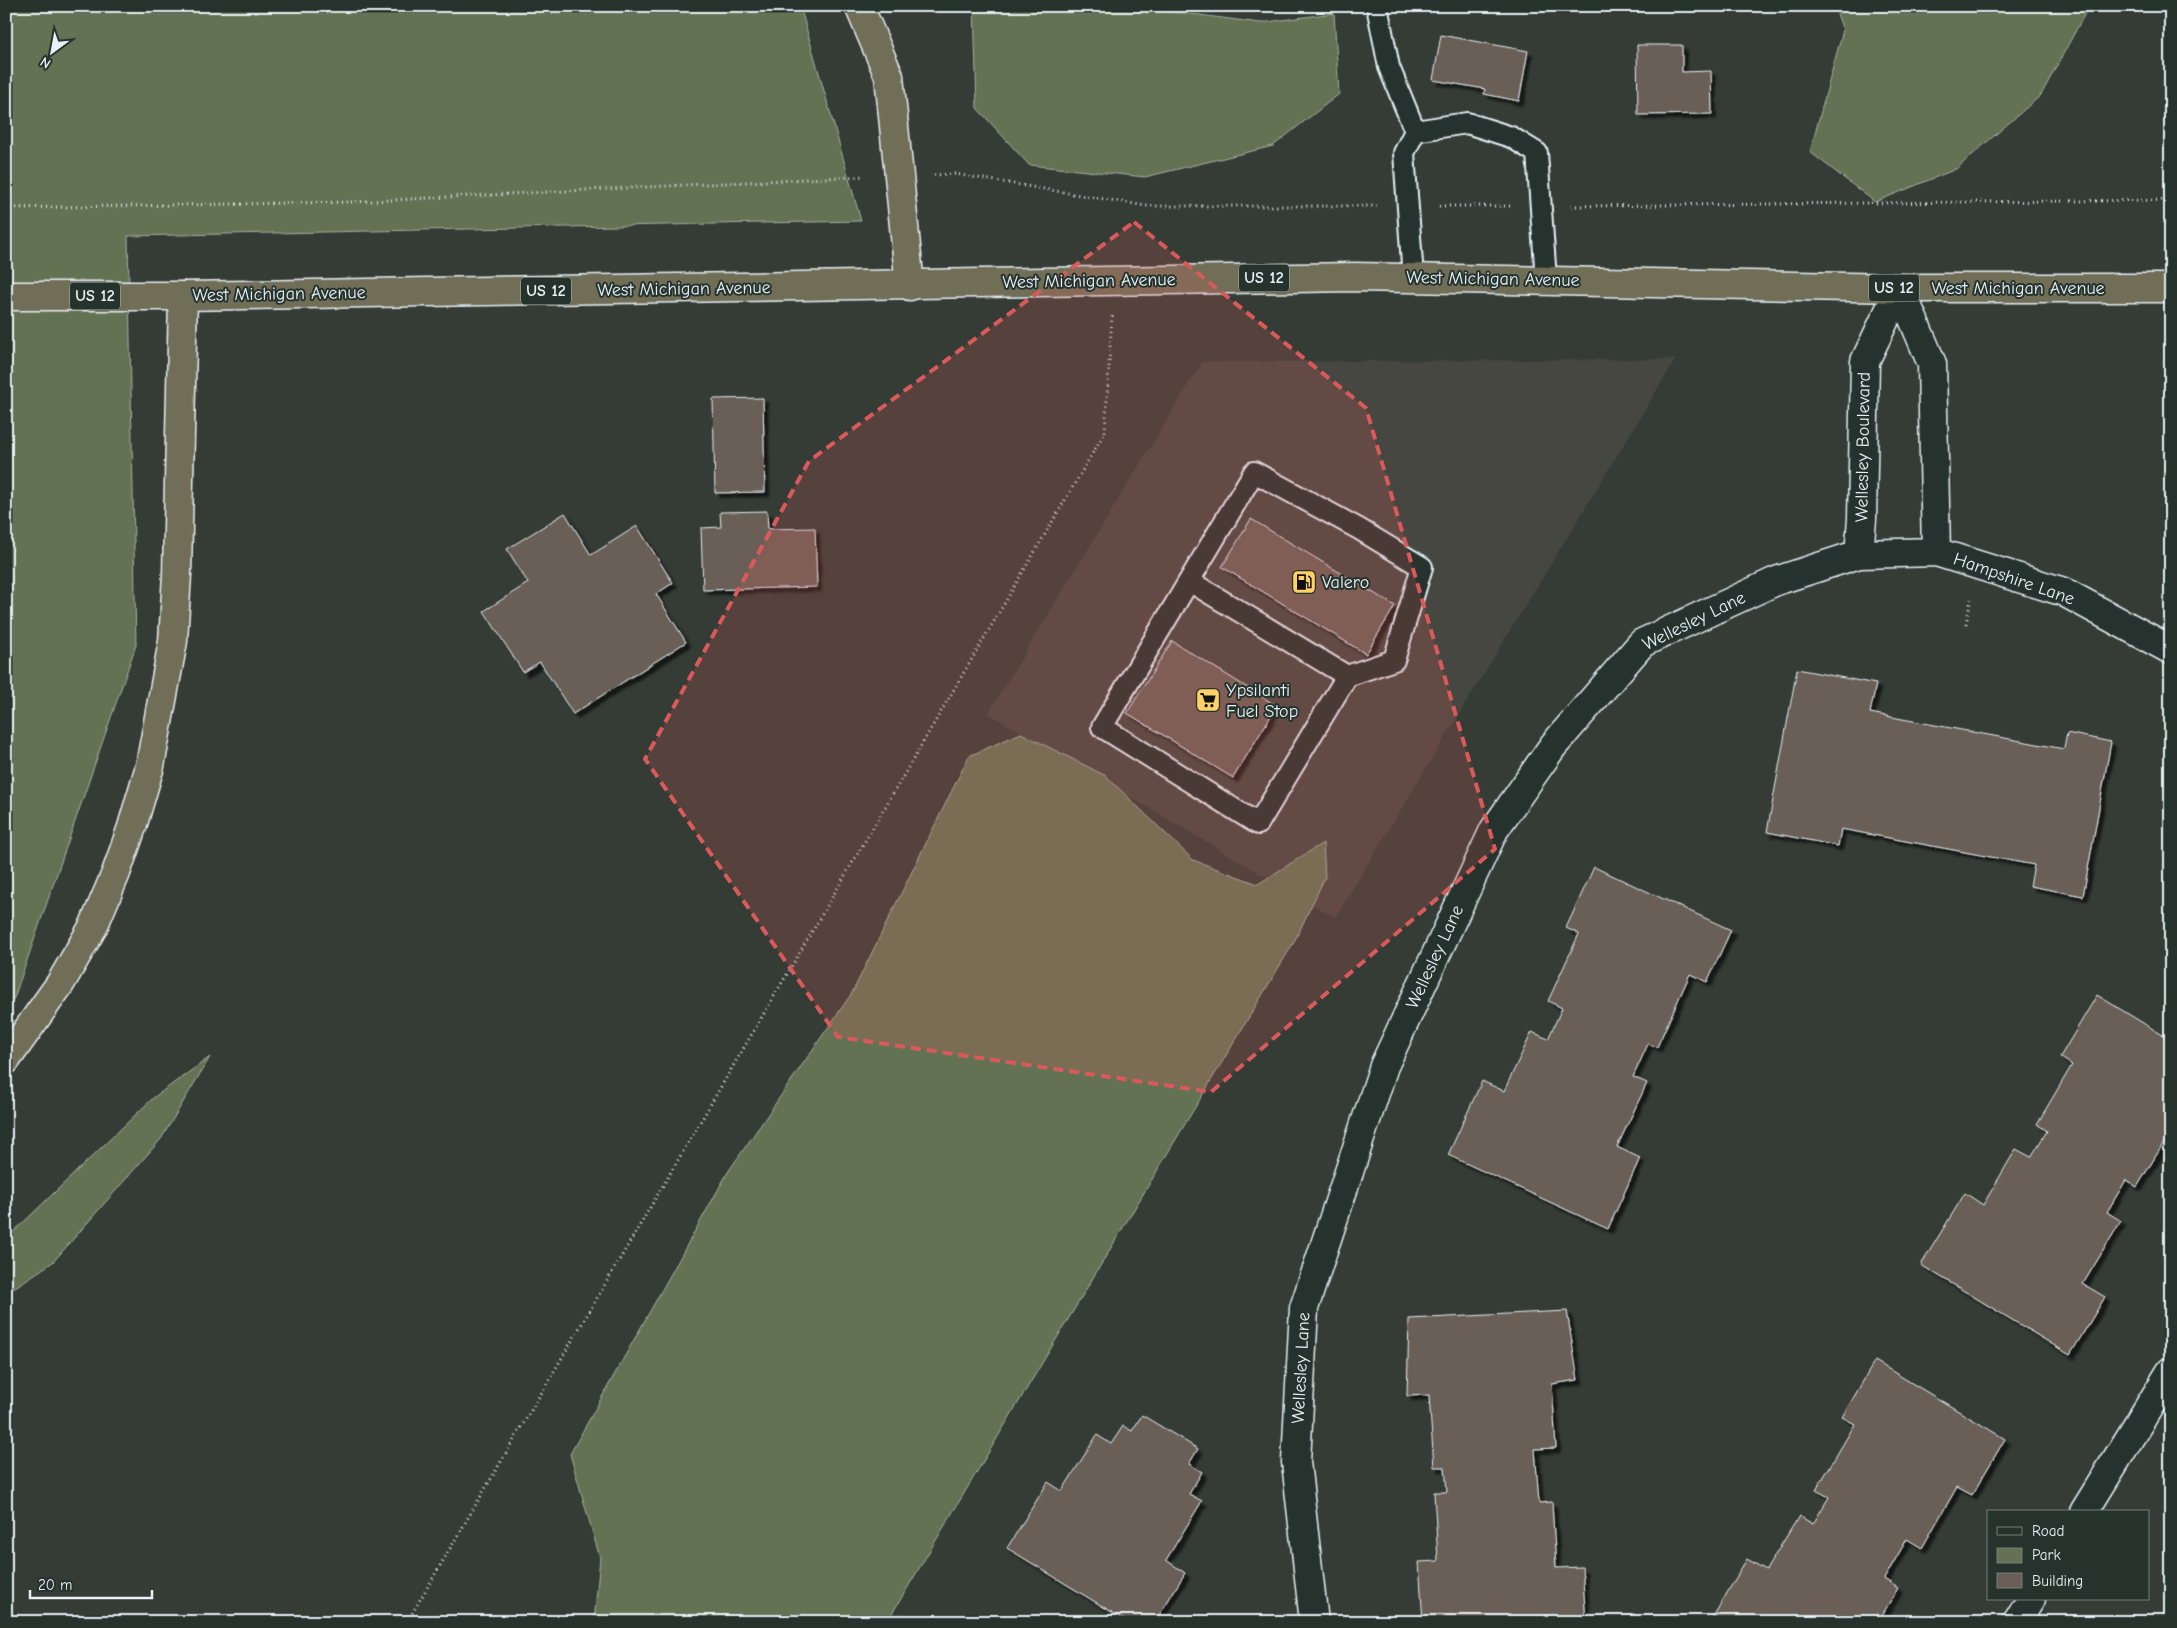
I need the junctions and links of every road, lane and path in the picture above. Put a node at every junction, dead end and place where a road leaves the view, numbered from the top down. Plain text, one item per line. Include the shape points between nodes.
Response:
1 (859, 6) edge
2 (1377, 6) edge
3 (1415, 131) junction
4 (865, 176) dead end
5 (6, 208) edge
6 (1413, 278) junction
7 (1114, 280) junction
8 (1546, 280) junction
9 (910, 286) junction
10 (1900, 288) junction
11 (2171, 288) edge
12 (6, 296) edge
13 (183, 296) junction
14 (1936, 552) junction
15 (1859, 554) junction
16 (1189, 581) junction
17 (1971, 596) dead end
18 (1966, 624) dead end
19 (2171, 650) edge
20 (1347, 676) junction
21 (6, 1060) edge
22 (2171, 1371) edge
23 (2085, 1510) edge
24 (2030, 1600) edge
25 (407, 1622) edge
26 (1314, 1622) edge
27 (2017, 1622) edge

1 - 9 highway via 890,76
2 - 3 lane via 1389,67
3 - 6 lane via 1404,153
3 - 8 lane via 1467,123 1511,138 1537,153
4 - 5 path via 350,202
6 - 7 highway, West Michigan Avenue / US 12
6 - 8 highway, West Michigan Avenue / US 12
7 - 9 highway, West Michigan Avenue / US 12
7 - 25 path via 1105,432
8 - 10 highway, West Michigan Avenue / US 12
9 - 13 highway, West Michigan Avenue / US 12
10 - 11 highway, West Michigan Avenue / US 12
10 - 14 street via 1932,364
10 - 15 street, Wellesley Boulevard via 1865,361
12 - 13 highway, West Michigan Avenue / US 12
13 - 21 highway via 173,641 150,766 116,873 93,927 60,984
14 - 15 street, Wellesley Lane
14 - 19 street, Hampshire Lane via 2064,592
15 - 26 street, Wellesley Lane via 1776,581 1642,643 1552,746 1494,830 1384,1066 1304,1308 1296,1462
16 - 20 lane
16 - 20 lane via 1254,472 1422,567 1394,660
16 - 20 lane via 1102,727 1258,824
17 - 18 path
22 - 23 street
24 - 27 street

